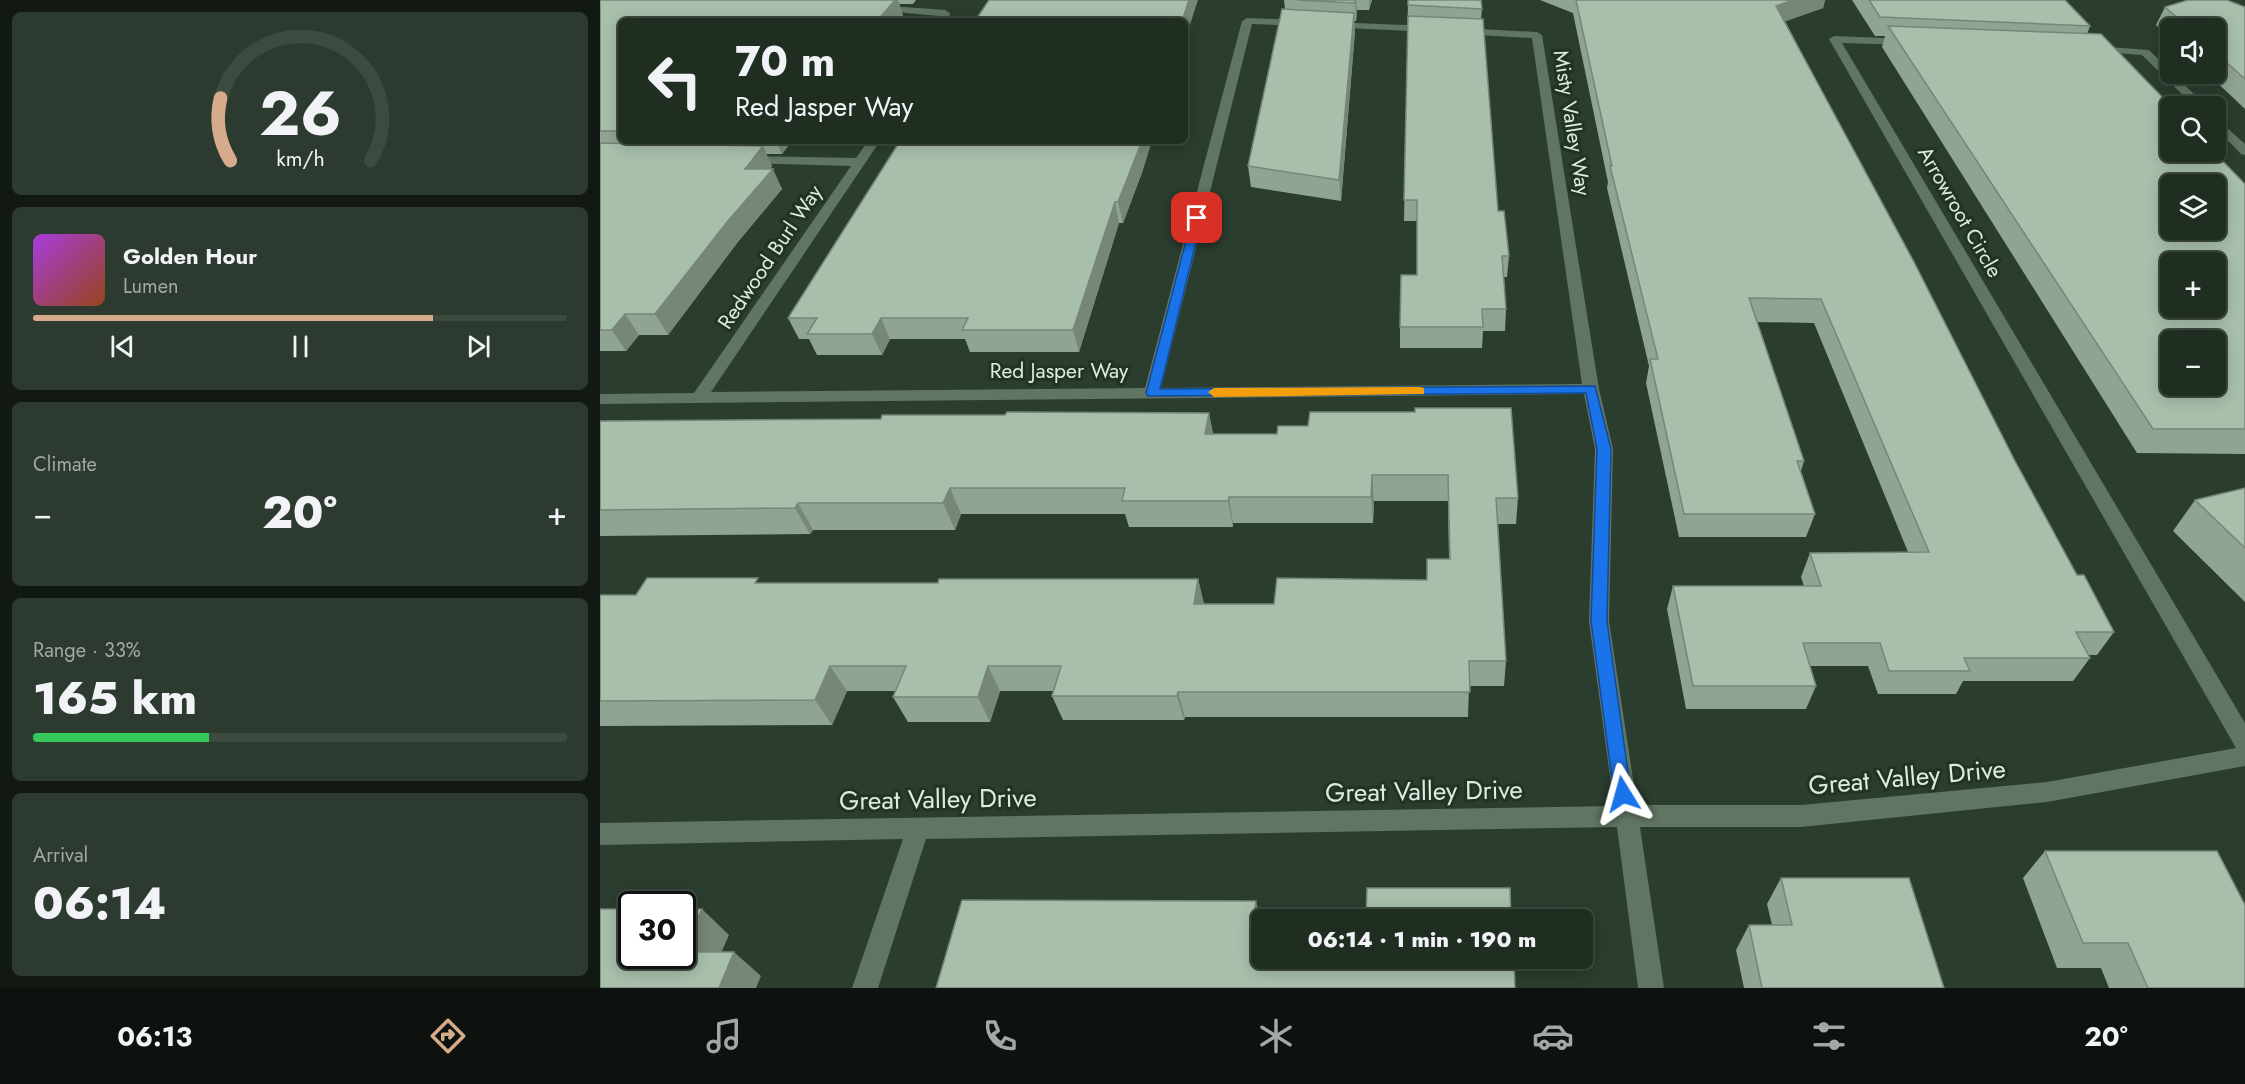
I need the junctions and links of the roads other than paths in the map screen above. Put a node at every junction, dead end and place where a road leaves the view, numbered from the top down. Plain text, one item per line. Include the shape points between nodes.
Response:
1 (866, 8) edge
2 (944, 18) edge
3 (1918, 42) edge
4 (2073, 49) edge
5 (2190, 96) edge
6 (2226, 132) edge
7 (872, 144) edge
8 (2245, 151) edge
9 (730, 159) edge
10 (860, 162) junction
11 (1591, 389) junction
12 (1152, 393) junction
13 (699, 397) junction
14 (600, 399) edge
15 (2245, 743) edge
16 (2245, 756) edge
17 (1626, 816) junction
18 (918, 828) junction
19 (600, 834) edge
20 (865, 988) edge
21 (1651, 988) edge

1 - 2 street via 945,13
3 - 15 street, Arrowroot Circle via 1834,39
4 - 5 street via 2145,51
6 - 8 street
7 - 10 street, Redwood Burl Way
9 - 10 street
10 - 13 street, Redwood Burl Way
11 - 12 street, Red Jasper Way
11 - 12 street, Misty Valley Way via 1537,34 1247,21
11 - 17 street, Misty Valley Way via 1604,449 1599,621
12 - 13 street, Red Jasper Way
13 - 14 street, Red Jasper Way
16 - 17 street, Great Valley Drive via 2047,792 1801,816
17 - 18 street, Great Valley Drive
17 - 21 street, Misty Valley Way
18 - 19 street, Great Valley Drive
18 - 20 street

